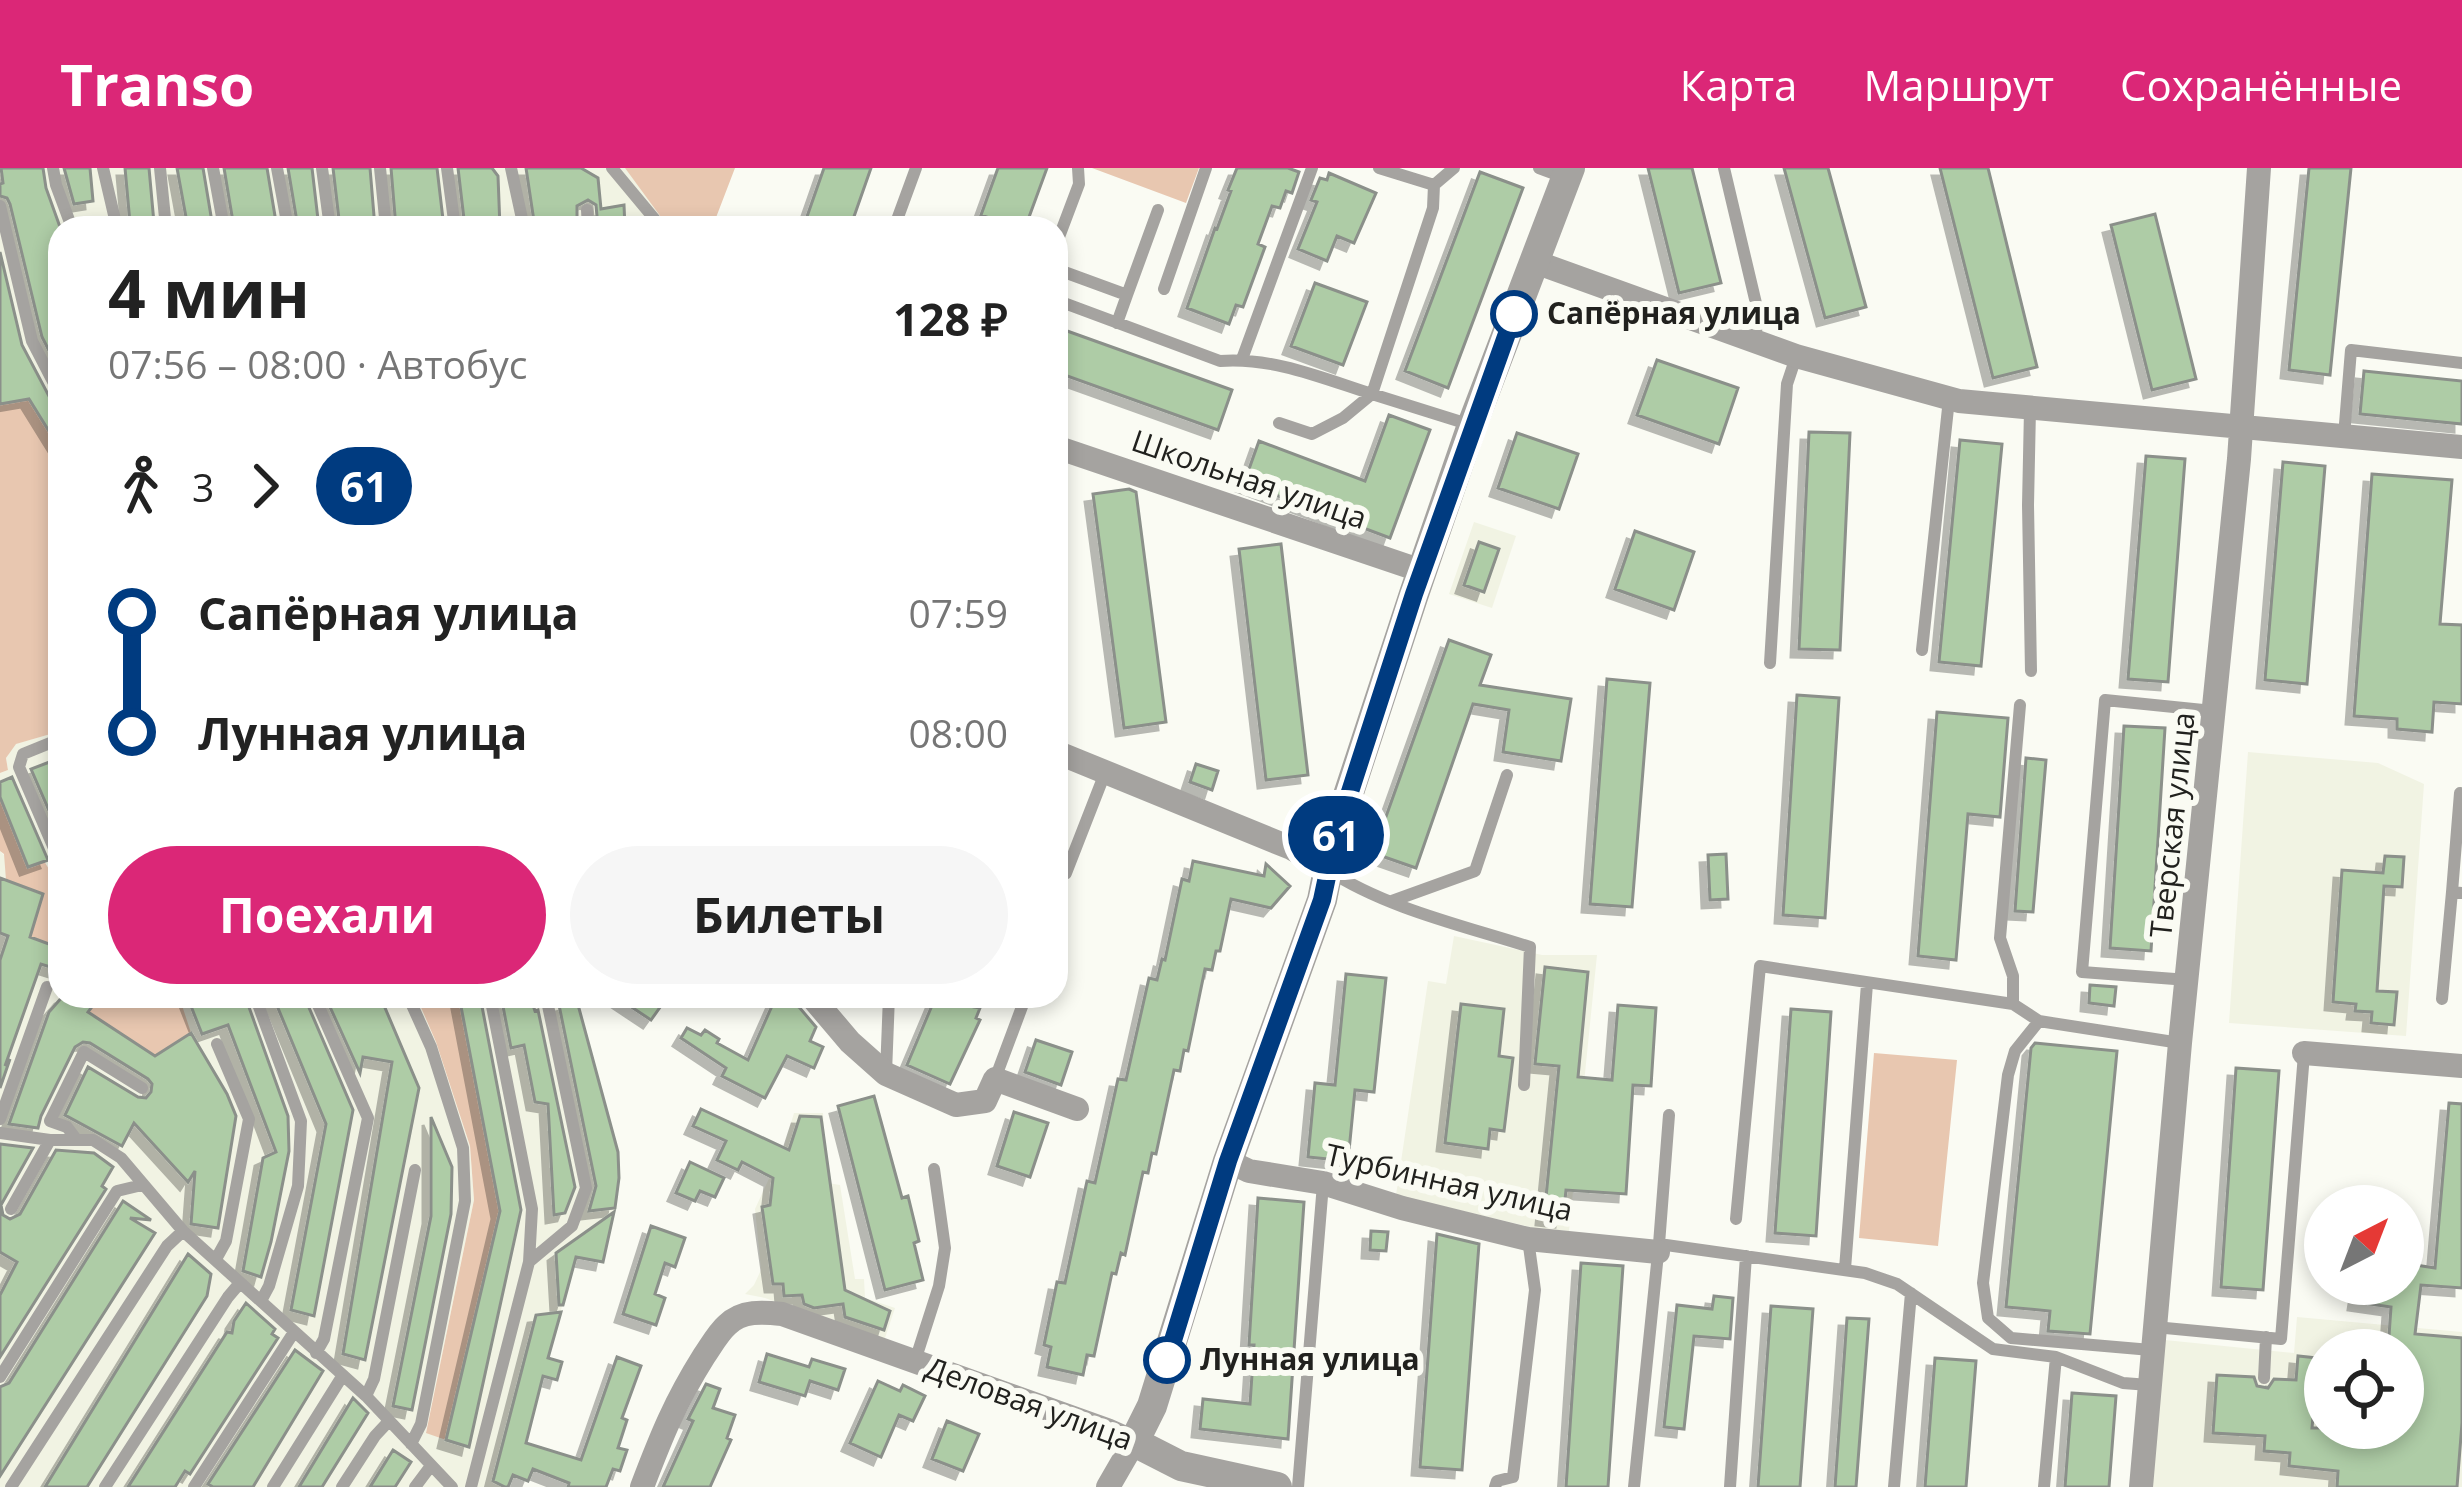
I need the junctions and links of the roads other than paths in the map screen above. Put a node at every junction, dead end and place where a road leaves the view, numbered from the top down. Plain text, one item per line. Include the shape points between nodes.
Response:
1 (53, 168) edge
2 (103, 168) edge
3 (160, 168) edge
4 (213, 168) edge
5 (278, 168) edge
6 (322, 168) edge
7 (380, 168) edge
8 (447, 168) edge
9 (511, 168) edge
10 (612, 168) edge
11 (916, 168) edge
12 (1078, 168) edge
13 (1206, 168) edge
14 (1312, 168) edge
15 (1379, 168) edge
16 (1454, 168) edge
17 (1724, 168) edge
18 (2259, 168) edge
19 (1558, 171) edge
20 (1434, 184) junction
21 (0, 206) edge
22 (586, 210) dead end
23 (1158, 210) dead end
24 (68, 216) edge
25 (114, 216) edge
26 (165, 216) edge
27 (222, 216) edge
28 (286, 216) edge
29 (328, 216) edge
30 (385, 216) edge
31 (453, 216) edge
32 (521, 216) edge
33 (587, 216) edge
34 (652, 216) edge
35 (898, 216) edge
36 (1067, 216) edge
37 (1535, 262) junction
38 (1068, 274) edge
39 (1164, 289) dead end
40 (1127, 296) junction
41 (1068, 304) edge
42 (1117, 322) junction
43 (1754, 341) junction
44 (1796, 356) junction
45 (1242, 359) junction
46 (2462, 363) edge
47 (48, 372) edge
48 (1372, 394) junction
49 (1949, 399) junction
50 (2030, 409) junction
51 (1279, 423) dead end
52 (1472, 425) junction
53 (2241, 428) junction
54 (2344, 437) junction
55 (2462, 447) edge
56 (1068, 451) edge
57 (1422, 571) junction
58 (1922, 650) dead end
59 (1770, 663) dead end
60 (2031, 671) dead end
61 (2020, 705) dead end
62 (2215, 711) junction
63 (48, 744) edge
64 (1068, 757) edge
65 (1105, 772) junction
66 (1507, 775) dead end
67 (2460, 793) edge
68 (48, 834) edge
69 (1068, 868) edge
70 (1328, 869) junction
71 (2457, 892) edge
72 (1391, 901) junction
73 (2188, 980) junction
74 (1867, 984) junction
75 (47, 988) dead end
76 (2442, 999) dead end
77 (2013, 1004) junction
78 (260, 1008) edge
79 (319, 1008) edge
80 (413, 1008) edge
81 (492, 1008) edge
82 (548, 1008) edge
83 (821, 1008) edge
84 (889, 1008) edge
85 (1022, 1008) edge
86 (2039, 1021) junction
87 (2180, 1043) junction
88 (217, 1044) dead end
89 (2304, 1053) joint
90 (2462, 1066) edge
91 (886, 1074) junction
92 (995, 1079) junction
93 (1524, 1085) dead end
94 (142, 1088) dead end
95 (1078, 1109) dead end
96 (1670, 1114) dead end
97 (0, 1119) edge
98 (0, 1133) edge
99 (76, 1139) junction
100 (50, 1140) junction
101 (1228, 1161) junction
102 (934, 1169) dead end
103 (415, 1170) dead end
104 (1324, 1183) junction
105 (142, 1185) junction
106 (11, 1209) dead end
107 (1736, 1219) dead end
108 (183, 1231) junction
109 (1528, 1239) junction
110 (1658, 1248) junction
111 (1746, 1256) junction
112 (216, 1259) junction
113 (529, 1262) junction
114 (1845, 1269) junction
115 (239, 1284) junction
116 (1911, 1293) junction
117 (261, 1301) junction
118 (294, 1332) junction
119 (2266, 1337) junction
120 (2152, 1338) junction
121 (316, 1353) junction
122 (2056, 1357) junction
123 (915, 1362) junction
124 (343, 1375) junction
125 (0, 1378) edge
126 (2264, 1378) dead end
127 (2149, 1385) junction
128 (366, 1396) junction
129 (389, 1421) junction
130 (1134, 1442) junction
131 (411, 1444) junction
132 (430, 1467) junction
133 (1225, 1482) edge
134 (11, 1487) edge
135 (105, 1487) edge
136 (194, 1487) edge
137 (273, 1487) edge
138 (342, 1487) edge
139 (415, 1487) edge
140 (452, 1487) edge
141 (471, 1487) edge
142 (642, 1487) edge
143 (1108, 1487) edge
144 (1277, 1487) edge
145 (1298, 1487) edge
146 (1495, 1487) edge
147 (1634, 1487) edge
148 (1730, 1487) edge
149 (1894, 1487) edge
150 (2044, 1487) edge
151 (2141, 1487) edge

1 - 24 lane
2 - 25 lane
3 - 26 lane
4 - 27 lane
5 - 28 lane
6 - 29 lane
7 - 30 lane
8 - 31 lane
9 - 32 lane
10 - 34 lane
11 - 35 lane
12 - 36 lane
13 - 39 lane
14 - 45 lane
15 - 20 lane
16 - 20 lane
17 - 43 lane via 1759,316
18 - 53 street, Тверская улица
19 - 37 street
20 - 48 lane
21 - 47 lane via 32,341
22 - 33 lane
23 - 40 lane
37 - 43 street
37 - 52 street
38 - 40 lane
40 - 42 lane
41 - 42 lane
42 - 45 lane via 1220,361
43 - 44 street
44 - 49 street
44 - 59 lane via 1787,384
45 - 48 lane
46 - 54 lane via 2351,350
48 - 51 lane via 1312,434
48 - 52 lane
49 - 50 street
49 - 58 lane
50 - 53 street
50 - 60 lane
52 - 57 street
53 - 54 street
53 - 62 street, Тверская улица
54 - 55 street
56 - 57 street, Школьная улица
57 - 70 street
61 - 77 lane via 2000,938
62 - 73 street, Тверская улица
62 - 73 lane via 2105,700 2082,972
63 - 68 lane via 23,754 19,767
64 - 65 street
65 - 69 lane
65 - 70 street
66 - 72 lane via 1475,871
67 - 71 lane
70 - 72 lane
70 - 101 street
71 - 76 lane
72 - 93 lane via 1530,947
73 - 87 street, Тверская улица
74 - 77 lane
74 - 107 lane via 1760,966
74 - 114 lane
75 - 97 lane
77 - 86 lane
78 - 117 lane via 302,1121 298,1186
79 - 121 lane via 368,1118
80 - 131 lane via 463,1148 465,1202
81 - 113 lane via 532,1209
82 - 113 lane via 586,1188 572,1226
83 - 91 street
84 - 91 lane
85 - 92 lane
86 - 87 lane
86 - 120 lane via 2008,1075 1983,1283 1988,1318 2012,1338
87 - 120 street, Тверская улица
88 - 112 lane via 249,1119
89 - 90 street
89 - 119 lane via 2281,1339
91 - 92 street via 956,1105 985,1101
92 - 95 street
94 - 99 lane via 84,1052 50,1121
96 - 110 lane
98 - 100 lane
99 - 100 lane
99 - 105 lane via 121,1158
100 - 106 lane
101 - 104 street, Турбинная улица
101 - 130 street
102 - 123 lane via 945,1248
103 - 128 lane
104 - 109 street, Турбинная улица
104 - 145 lane
105 - 108 lane
105 - 125 lane via 117,1191
108 - 112 lane
108 - 134 lane
109 - 110 street, Турбинная улица
109 - 146 lane via 1535,1290 1513,1477
110 - 111 lane
110 - 147 lane
111 - 114 lane
111 - 148 lane
112 - 115 lane
113 - 141 lane
114 - 116 lane
115 - 117 lane
115 - 135 lane
116 - 122 lane via 1994,1348
116 - 149 lane
117 - 118 lane
118 - 121 lane
118 - 136 lane
119 - 120 lane
119 - 126 lane
120 - 127 street, Тверская улица
121 - 124 lane
122 - 127 lane via 2123,1384
122 - 150 lane
123 - 130 street, Деловая улица
123 - 142 street, Деловая улица via 782,1315 741,1316 727,1324 667,1418
124 - 128 lane
124 - 137 lane
127 - 151 street, Тверская улица
128 - 129 lane
129 - 131 lane
129 - 138 lane
130 - 133 street, Деловая улица
130 - 143 street
131 - 132 lane
132 - 139 lane
132 - 140 lane
133 - 144 street, Деловая улица

